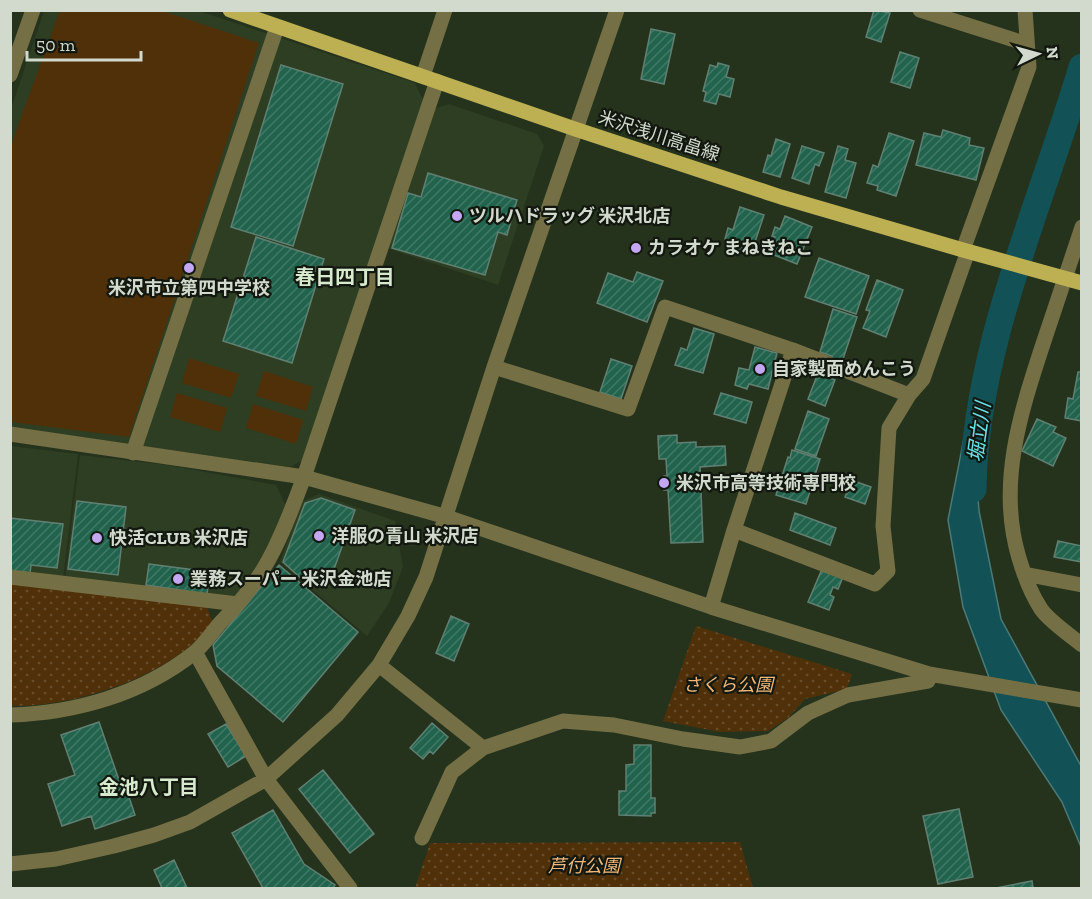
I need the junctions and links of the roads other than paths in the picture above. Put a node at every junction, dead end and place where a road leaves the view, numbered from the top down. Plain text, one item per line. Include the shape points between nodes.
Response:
1 (33, 10) edge
2 (230, 10) edge
3 (445, 10) edge
4 (617, 10) edge
5 (920, 10) edge
6 (1025, 10) edge
7 (277, 27) junction
8 (1027, 44) junction
9 (10, 75) edge
10 (430, 79) junction
11 (575, 129) junction
12 (1082, 227) edge
13 (965, 251) junction
14 (1066, 278) junction
15 (1082, 283) edge
16 (793, 351) junction
17 (494, 367) junction
18 (909, 395) junction
19 (10, 434) edge
20 (133, 453) junction
21 (304, 477) junction
22 (447, 517) junction
23 (734, 530) junction
24 (1024, 574) junction
25 (10, 577) edge
26 (1082, 585) edge
27 (238, 604) junction
28 (711, 608) junction
29 (1082, 645) edge
30 (195, 652) junction
31 (379, 665) junction
32 (929, 674) junction
33 (1082, 700) edge
34 (10, 715) edge
35 (483, 748) junction
36 (267, 779) junction
37 (422, 838) dead end
38 (10, 864) edge
39 (350, 888) edge

1 - 9 street
2 - 7 main road, 米沢浅川高畠線
3 - 10 street
4 - 11 street
5 - 8 street
6 - 8 street
7 - 10 main road, 米沢浅川高畠線
7 - 20 street
8 - 13 street via 1029,67
10 - 11 main road, 米沢浅川高畠線
10 - 21 street
11 - 13 main road, 米沢浅川高畠線
11 - 17 street
12 - 14 street
13 - 14 main road, 米沢浅川高畠線
13 - 18 street via 922,380
14 - 15 main road, 米沢浅川高畠線
14 - 24 street via 1014,441 1010,518
16 - 17 street via 665,307 628,409
16 - 18 street
16 - 23 street
17 - 22 street
18 - 23 street via 889,428 883,526 888,571 875,584
19 - 20 street
20 - 21 street
21 - 22 street
21 - 27 street via 267,564
22 - 28 street
22 - 31 street via 426,577
23 - 28 street
24 - 26 street
24 - 29 street via 1042,610
25 - 27 street
27 - 30 street
28 - 32 street
30 - 34 street via 156,678 120,695 87,705
30 - 36 street
31 - 35 street
31 - 36 street via 337,715
32 - 33 street
32 - 35 street via 928,681 848,695 808,713 771,741 740,747 614,725 563,722
35 - 37 street via 452,772
36 - 38 street via 190,822 154,835 56,859
36 - 39 street

